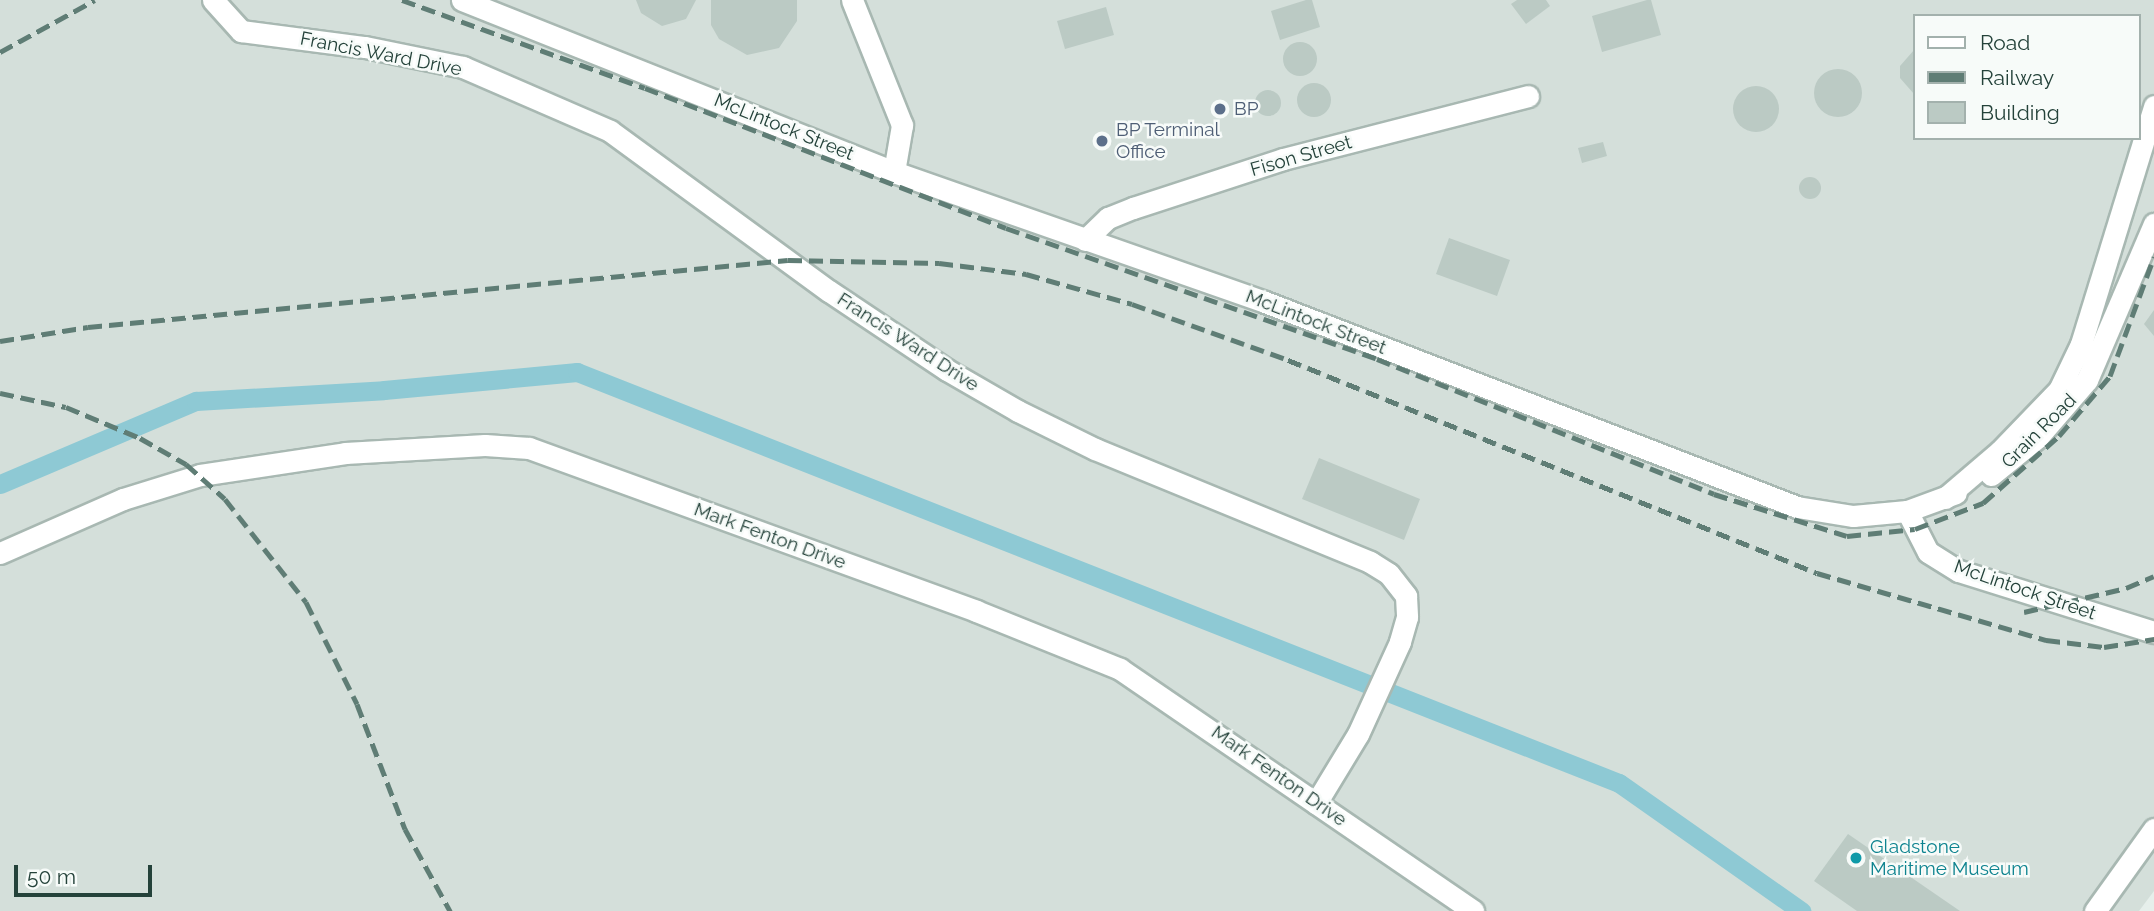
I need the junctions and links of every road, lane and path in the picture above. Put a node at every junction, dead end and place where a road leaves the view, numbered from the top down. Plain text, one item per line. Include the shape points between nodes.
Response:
1 (214, 0) edge
2 (462, 0) edge
3 (852, 0) edge
4 (1528, 96) dead end
5 (2154, 106) edge
6 (894, 172) junction
7 (2154, 224) edge
8 (1085, 240) junction
9 (1945, 498) junction
10 (1907, 511) junction
11 (0, 554) edge
12 (2154, 632) edge
13 (1316, 803) junction
14 (2154, 829) edge
15 (1473, 911) edge
16 (2095, 911) edge

1 - 13 street, Francis Ward Drive via 241,31 365,47 463,67 610,131 829,291 995,398 1095,449 1370,562 1389,574 1406,596 1407,617 1358,734
2 - 6 street, McLintock Street
3 - 6 street via 902,125
4 - 8 street, Fison Street via 1283,159 1108,218
5 - 9 street via 2081,344 2059,390 2000,451
6 - 8 street, McLintock Street
7 - 9 street, Grain Road via 2087,380 2071,402 2001,470
8 - 10 street, McLintock Street via 1265,302 1797,507 1853,516
9 - 10 street, Grain Road
10 - 12 street, McLintock Street via 1928,552 1959,571
11 - 13 street, Mark Fenton Drive via 123,499 200,475 345,453 485,445 529,448 976,611 1120,669
13 - 15 street, Mark Fenton Drive
14 - 16 street

